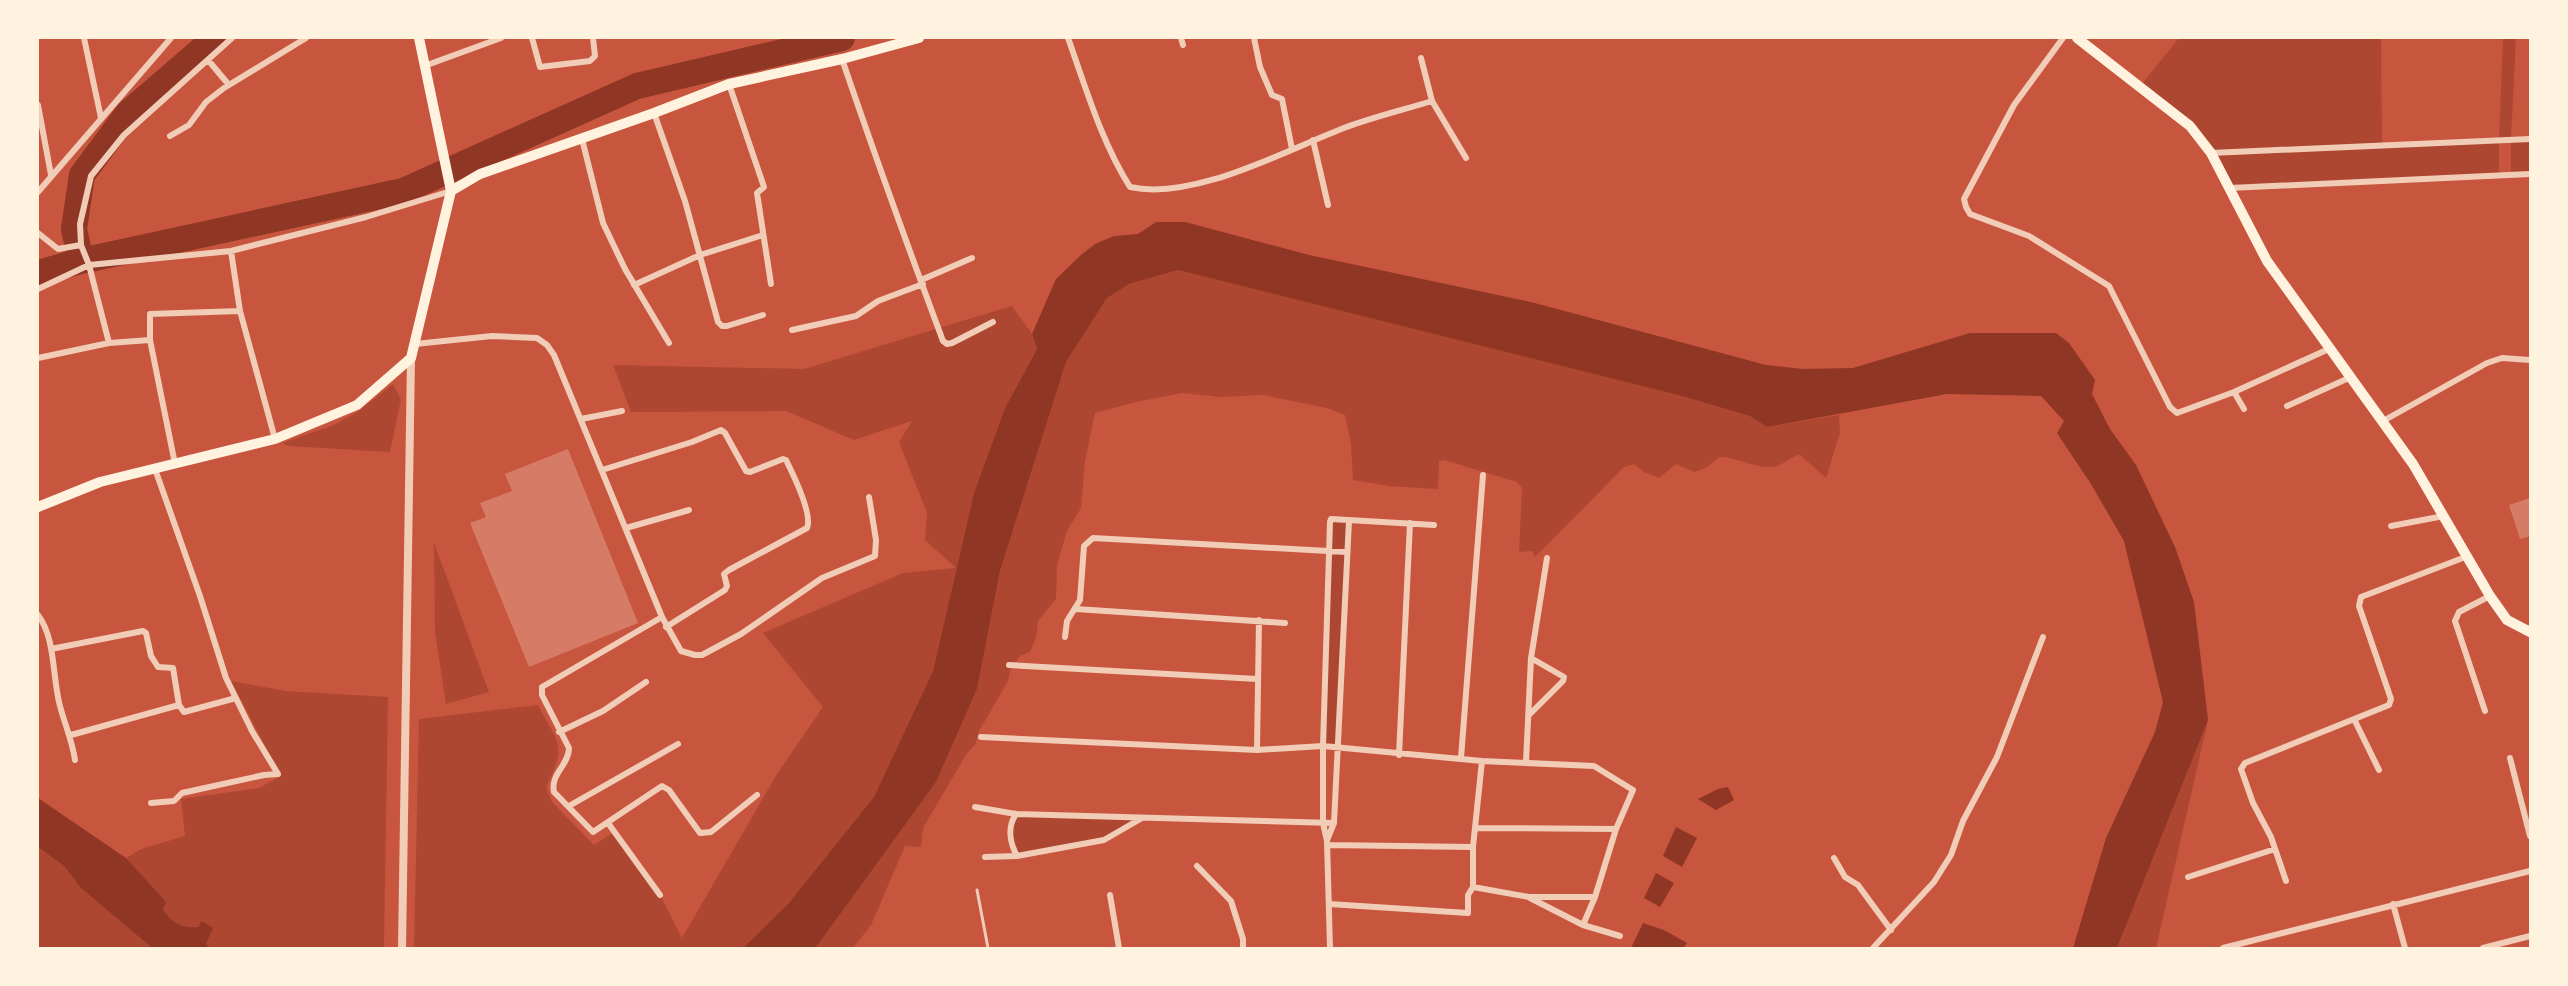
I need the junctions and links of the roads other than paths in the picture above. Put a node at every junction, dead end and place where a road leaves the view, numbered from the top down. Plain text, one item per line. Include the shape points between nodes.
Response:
1 (84, 38) edge
2 (171, 38) edge
3 (232, 38) edge
4 (306, 38) edge
5 (419, 38) edge
6 (501, 38) edge
7 (532, 38) edge
8 (593, 38) edge
9 (919, 38) edge
10 (1068, 38) edge
11 (1180, 38) edge
12 (1254, 38) edge
13 (2062, 38) edge
14 (2077, 38) edge
15 (1183, 45) dead end
16 (842, 58) junction
17 (1421, 58) dead end
18 (208, 60) junction
19 (427, 65) junction
20 (729, 84) junction
21 (230, 85) junction
22 (1432, 101) junction
23 (38, 105) edge
24 (654, 113) junction
25 (101, 118) junction
26 (170, 136) dead end
27 (582, 139) junction
28 (2530, 139) edge
29 (1313, 140) junction
30 (1292, 148) junction
31 (2211, 153) junction
32 (1466, 158) dead end
33 (2530, 174) edge
34 (51, 175) junction
35 (2230, 188) junction
36 (451, 190) junction
37 (38, 192) edge
38 (1328, 205) dead end
39 (38, 233) edge
40 (763, 235) junction
41 (81, 248) junction
42 (231, 251) junction
43 (700, 255) junction
44 (972, 258) dead end
45 (89, 265) junction
46 (922, 282) junction
47 (771, 284) dead end
48 (634, 285) junction
49 (38, 289) edge
50 (240, 311) junction
51 (763, 315) dead end
52 (993, 322) dead end
53 (792, 330) dead end
54 (150, 340) junction
55 (669, 343) dead end
56 (109, 344) junction
57 (415, 344) junction
58 (2331, 348) junction
59 (38, 358) edge
60 (411, 358) junction
61 (2530, 360) edge
62 (2351, 378) junction
63 (2234, 392) junction
64 (2287, 406) dead end
65 (2244, 409) dead end
66 (622, 411) dead end
67 (581, 420) junction
68 (2383, 421) junction
69 (275, 439) junction
70 (175, 464) junction
71 (154, 469) junction
72 (602, 470) junction
73 (1483, 475) dead end
74 (869, 497) dead end
75 (38, 507) edge
76 (689, 510) dead end
77 (2444, 516) junction
78 (1349, 521) junction
79 (1410, 523) junction
80 (1434, 525) dead end
81 (2391, 526) dead end
82 (626, 528) junction
83 (1328, 550) junction
84 (1346, 552) junction
85 (2468, 556) junction
86 (1547, 558) dead end
87 (2490, 596) junction
88 (1076, 609) junction
89 (38, 615) edge
90 (662, 617) junction
91 (1259, 620) junction
92 (1285, 623) dead end
93 (666, 627) junction
94 (2530, 632) edge
95 (1065, 637) dead end
96 (2043, 637) dead end
97 (51, 649) junction
98 (1531, 658) junction
99 (1009, 665) dead end
100 (1257, 679) junction
101 (646, 682) dead end
102 (236, 698) junction
103 (179, 705) junction
104 (2485, 711) dead end
105 (1529, 715) junction
106 (2355, 721) junction
107 (559, 732) junction
108 (71, 735) junction
109 (981, 736) dead end
110 (678, 744) dead end
111 (1323, 747) junction
112 (1337, 749) junction
113 (1257, 750) junction
114 (1399, 754) junction
115 (1461, 758) junction
116 (2510, 758) dead end
117 (75, 760) dead end
118 (1482, 761) junction
119 (1526, 762) junction
120 (2379, 770) dead end
121 (757, 795) dead end
122 (151, 803) dead end
123 (569, 806) junction
124 (975, 807) dead end
125 (1016, 814) junction
126 (1142, 818) junction
127 (608, 823) junction
128 (1323, 823) junction
129 (1334, 823) junction
130 (1476, 828) junction
131 (1616, 829) junction
132 (2530, 836) edge
133 (1327, 843) junction
134 (1473, 847) junction
135 (2275, 849) junction
136 (1017, 856) junction
137 (985, 857) dead end
138 (1834, 858) dead end
139 (1197, 866) dead end
140 (2530, 871) edge
141 (2188, 877) dead end
142 (2286, 881) dead end
143 (1473, 887) junction
144 (977, 890) dead end
145 (660, 895) dead end
146 (1110, 895) dead end
147 (1529, 897) junction
148 (1595, 897) junction
149 (1329, 904) junction
150 (2394, 904) junction
151 (1583, 925) junction
152 (1891, 930) junction
153 (1620, 936) dead end
154 (2530, 936) edge
155 (402, 948) edge
156 (988, 948) edge
157 (1119, 948) edge
158 (1243, 948) edge
159 (1330, 948) edge
160 (1873, 948) edge
161 (2223, 948) edge
162 (2405, 948) edge
163 (2483, 948) edge

1 - 25 street
2 - 25 street
3 - 18 street
4 - 21 street
5 - 19 main road
6 - 19 street
7 - 8 street via 540,67 590,61 595,56
9 - 16 main road
10 - 30 street via 1104,136 1130,187 1170,190 1221,177
11 - 15 street
12 - 30 street via 1257,61 1272,95 1282,99
13 - 63 street via 2014,105 1964,199 1966,207 1970,214 2029,236 2109,286 2170,407 2177,413
14 - 31 main road via 2190,126
16 - 20 main road
16 - 46 street
17 - 22 street
18 - 21 street
18 - 41 street via 124,135 91,176 80,224
19 - 36 main road
20 - 24 main road
20 - 40 street via 764,187 757,193
21 - 26 street via 206,102 189,125
22 - 29 street
22 - 32 street
23 - 34 street
24 - 27 main road
24 - 43 street
25 - 34 street
27 - 36 main road via 480,174
27 - 48 street via 603,223
28 - 31 street
29 - 30 street
29 - 38 street
31 - 35 main road
33 - 35 street
34 - 37 street
35 - 58 main road via 2267,261
36 - 42 street via 366,217
36 - 57 main road
39 - 41 street via 58,249
40 - 43 street
40 - 47 street
41 - 45 street
42 - 45 street
42 - 50 street
43 - 48 street
43 - 51 street via 722,326
44 - 46 street
45 - 49 street
45 - 56 street
46 - 52 street via 947,344
46 - 53 street via 878,301 856,316
48 - 55 street
50 - 54 street via 150,314
50 - 69 street
54 - 56 street
54 - 70 street
56 - 59 street
57 - 60 main road
57 - 67 street via 492,336 537,338 554,355
58 - 62 main road
58 - 63 street
60 - 69 main road via 357,405
60 - 155 street
61 - 68 street via 2502,358 2487,363
62 - 64 street
62 - 68 main road
63 - 65 street
66 - 67 street
67 - 72 street
68 - 77 main road
69 - 70 main road
70 - 71 main road
71 - 75 main road via 100,482
71 - 102 street via 200,596 216,653
72 - 82 street
72 - 93 street via 721,430 747,471 786,460 802,497 807,528 729,570 724,574 725,590
73 - 115 street
74 - 93 street via 877,551 870,559 822,578 741,634 702,654 681,651
76 - 82 street
77 - 81 street
77 - 85 main road
78 - 79 street
78 - 83 street via 1331,519
78 - 84 street
79 - 80 street
79 - 114 street
82 - 90 street
83 - 84 street
83 - 88 street via 1093,538 1084,546
83 - 111 street
84 - 112 street
85 - 87 main road
85 - 106 street via 2361,597 2359,606 2391,699 2389,705
86 - 98 street
87 - 94 main road via 2507,620
87 - 104 street via 2459,612 2455,621
88 - 91 street
88 - 95 street via 1068,621
89 - 97 street
90 - 93 street
90 - 107 street via 542,687
91 - 92 street
91 - 100 street
96 - 152 street via 1997,757 1963,821 1951,855 1934,882
97 - 103 street via 143,631 153,662 158,667 173,668
97 - 108 street via 60,708
98 - 105 street
98 - 105 street via 1564,676
99 - 100 street
100 - 113 street
101 - 107 street via 603,711
102 - 103 street via 189,712
102 - 122 street via 278,774 182,793 174,801
103 - 108 street
105 - 119 street
106 - 120 street
106 - 135 street via 2245,764 2241,769
107 - 123 street via 569,748 569,758 555,776 553,787
108 - 117 street
109 - 113 street
110 - 123 street
111 - 112 street
111 - 113 street
111 - 128 street
112 - 114 street
112 - 129 street
114 - 115 street
115 - 118 street
116 - 132 street
118 - 119 street
118 - 130 street
119 - 131 street via 1594,766 1634,790
121 - 127 street via 706,833 700,833 662,786
123 - 127 street via 593,832
124 - 125 street
125 - 126 street
125 - 136 street via 1010,830
126 - 128 street
126 - 136 street via 1104,840
127 - 145 street
128 - 129 street
128 - 133 street
129 - 133 street
130 - 131 street
130 - 134 street
131 - 148 street
133 - 134 street
133 - 149 street
134 - 143 street
135 - 141 street
135 - 142 street
136 - 137 street
138 - 152 street via 1845,877 1858,885
139 - 158 street via 1231,901
140 - 150 street
143 - 147 street
143 - 149 street via 1468,895 1468,913
144 - 156 lane
146 - 157 street
147 - 148 street
147 - 151 street
148 - 151 street
149 - 159 street
150 - 161 street
150 - 162 street
151 - 153 street
152 - 160 street
154 - 163 street

